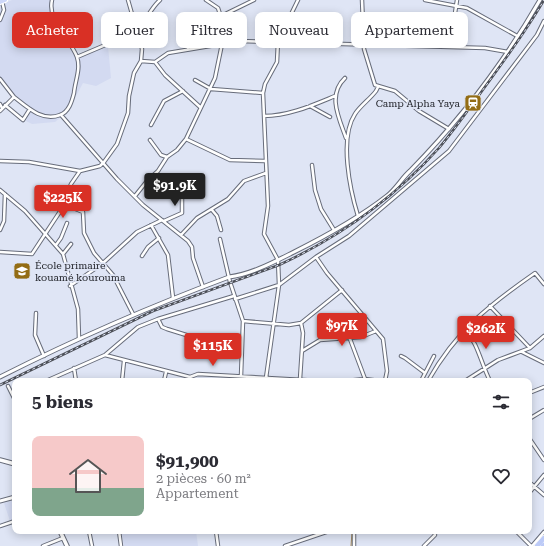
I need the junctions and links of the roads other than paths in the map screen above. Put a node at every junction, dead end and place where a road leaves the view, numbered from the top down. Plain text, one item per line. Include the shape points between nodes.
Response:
1 (52, 0) edge
2 (128, 0) edge
3 (160, 0) edge
4 (206, 0) edge
5 (254, 0) edge
6 (298, 0) edge
7 (362, 0) edge
8 (425, 0) edge
9 (457, 0) edge
10 (540, 0) edge
11 (2, 1) edge
12 (457, 6) junction
13 (132, 12) edge
14 (149, 12) edge
15 (219, 12) edge
16 (233, 12) edge
17 (292, 12) edge
18 (363, 12) edge
19 (456, 12) edge
20 (0, 20) edge
21 (544, 22) edge
22 (519, 37) junction
23 (101, 47) edge
24 (468, 47) edge
25 (142, 48) edge
26 (195, 48) edge
27 (221, 48) edge
28 (278, 48) edge
29 (365, 48) edge
30 (188, 49) joint
31 (508, 52) junction
32 (77, 57) junction
33 (141, 61) junction
34 (155, 62) junction
35 (345, 78) dead end
36 (0, 79) edge
37 (195, 80) dead end
38 (378, 88) junction
39 (211, 89) junction
40 (183, 90) junction
41 (263, 93) junction
42 (335, 96) junction
43 (14, 97) junction
44 (0, 104) edge
45 (5, 105) junction
46 (310, 106) junction
47 (200, 107) junction
48 (30, 109) junction
49 (1, 110) edge
50 (61, 115) junction
51 (264, 116) junction
52 (330, 117) dead end
53 (151, 125) dead end
54 (449, 129) junction
55 (346, 138) junction
56 (186, 139) junction
57 (150, 140) dead end
58 (167, 157) junction
59 (0, 160) edge
60 (265, 161) junction
61 (104, 162) junction
62 (312, 165) dead end
63 (80, 171) junction
64 (266, 173) junction
65 (182, 189) dead end
66 (0, 190) edge
67 (6, 194) junction
68 (135, 196) junction
69 (63, 204) junction
70 (212, 210) junction
71 (358, 216) junction
72 (163, 220) junction
73 (67, 223) dead end
74 (151, 225) junction
75 (0, 230) edge
76 (221, 230) dead end
77 (334, 230) junction
78 (44, 235) junction
79 (181, 235) junction
80 (158, 238) junction
81 (220, 239) dead end
82 (71, 244) dead end
83 (56, 245) junction
84 (0, 252) edge
85 (63, 254) junction
86 (142, 256) dead end
87 (316, 256) junction
88 (278, 260) junction
89 (102, 264) junction
90 (229, 277) junction
91 (544, 284) edge
92 (279, 285) junction
93 (70, 286) junction
94 (203, 287) junction
95 (342, 290) junction
96 (173, 298) junction
97 (235, 298) junction
98 (490, 306) junction
99 (36, 313) dead end
100 (133, 314) junction
101 (158, 319) junction
102 (243, 321) junction
103 (301, 323) junction
104 (272, 324) junction
105 (465, 329) junction
106 (376, 331) junction
107 (544, 336) edge
108 (79, 338) junction
109 (350, 339) junction
110 (530, 348) junction
111 (302, 350) junction
112 (241, 352) junction
113 (522, 352) junction
114 (105, 355) junction
115 (401, 356) dead end
116 (434, 356) dead end
117 (44, 357) junction
118 (124, 361) junction
119 (544, 363) edge
120 (74, 368) junction
121 (484, 370) junction
122 (166, 372) junction
123 (425, 373) junction
124 (1, 376) edge
125 (190, 376) joint
126 (235, 376) joint
127 (241, 376) junction
128 (52, 378) edge
129 (76, 378) edge
130 (122, 378) edge
131 (165, 378) edge
132 (266, 378) joint
133 (300, 378) edge
134 (365, 378) edge
135 (386, 378) edge
136 (422, 378) edge
137 (430, 378) edge
138 (470, 378) edge
139 (488, 378) edge
140 (8, 386) dead end
141 (544, 387) edge
142 (532, 392) edge
143 (12, 394) edge
144 (544, 410) edge
145 (532, 417) edge
146 (532, 442) edge
147 (544, 460) edge
148 (1, 461) edge
149 (12, 463) edge
150 (544, 475) edge
151 (532, 484) edge
152 (535, 486) junction
153 (532, 490) edge
154 (544, 495) edge
155 (12, 498) edge
156 (0, 500) edge
157 (12, 522) edge
158 (0, 526) edge
159 (544, 532) edge
160 (61, 534) edge
161 (90, 534) edge
162 (119, 534) edge
163 (216, 534) edge
164 (320, 534) edge
165 (354, 534) edge
166 (435, 534) edge
167 (519, 534) edge
168 (63, 538) junction
169 (544, 538) edge
170 (43, 546) edge
171 (67, 546) edge
172 (92, 546) edge
173 (121, 546) edge
174 (218, 546) edge
175 (285, 546) edge
176 (354, 546) edge
177 (424, 546) edge
178 (532, 546) edge
179 (537, 546) edge

1 - 32 street via 51,13
2 - 13 street
3 - 14 street
4 - 15 street via 216,6
5 - 16 street
6 - 17 street
7 - 18 street
8 - 12 street
9 - 12 street
10 - 22 street
11 - 20 street via 4,10
12 - 19 street
12 - 22 street via 481,15
21 - 87 street via 537,35 449,151 349,236
22 - 31 street
23 - 32 street
24 - 31 street
25 - 33 street
26 - 30 street
27 - 39 street
28 - 41 street via 277,62
29 - 38 street via 370,71
30 - 34 street via 168,53
31 - 54 street
32 - 50 street via 78,73 73,95 69,108
33 - 34 street
33 - 61 street via 134,74 128,113 116,144
34 - 40 street via 165,75
35 - 42 street via 338,85
36 - 43 street
37 - 39 street
38 - 54 street via 395,91 419,111
38 - 55 street via 354,114
39 - 41 street
39 - 47 street
40 - 47 street
40 - 53 street via 164,102
41 - 51 street
42 - 46 street
42 - 55 street
43 - 45 street
43 - 48 street
44 - 49 street
45 - 48 street via 23,120
45 - 49 street
46 - 51 street via 278,116
46 - 52 street
47 - 56 street
48 - 50 street via 38,114 53,117
50 - 61 street
51 - 60 street
54 - 71 street via 389,195
55 - 71 street via 349,175
56 - 58 street
56 - 60 street via 230,160
57 - 58 street via 161,155
58 - 68 street
59 - 63 street
60 - 64 street
61 - 63 street via 90,170
61 - 68 street
62 - 77 street via 321,209
63 - 69 street via 71,184
64 - 70 street via 244,181 228,199
64 - 88 street via 268,206 264,234
65 - 72 street via 182,213
66 - 67 street
67 - 75 street via 4,221
67 - 78 street via 25,211
68 - 72 street
69 - 78 street
69 - 89 street via 83,212 84,233
70 - 76 street via 217,216
70 - 79 street via 197,218
71 - 77 street
72 - 74 street
72 - 79 street
73 - 83 street
74 - 80 street
74 - 89 street via 137,232
77 - 88 street
78 - 83 street
78 - 84 street via 31,254
79 - 94 street via 192,248
80 - 86 street
80 - 96 street via 168,255
81 - 90 street
82 - 85 street
83 - 85 street
85 - 93 street
87 - 92 street
87 - 95 street
88 - 90 street
88 - 92 street
89 - 93 street
89 - 100 street via 113,274
90 - 94 street
90 - 97 street
91 - 98 street via 535,274
92 - 97 street
92 - 104 street
93 - 108 street via 78,309
94 - 96 street
95 - 103 street
95 - 106 street
96 - 100 street
97 - 101 street
97 - 102 street
98 - 105 street
98 - 110 street
99 - 117 street via 35,336
100 - 108 street
101 - 112 street via 167,330
101 - 114 street via 138,328
102 - 104 street
102 - 112 street
103 - 104 street
103 - 111 street
104 - 132 street
105 - 121 street via 478,351
105 - 137 street via 440,358
106 - 109 street
106 - 135 street via 383,340
107 - 110 street
108 - 117 street
109 - 111 street via 320,340
109 - 134 street
110 - 113 street
111 - 133 street
112 - 127 street
113 - 119 street
113 - 121 street via 498,360
114 - 118 street
114 - 120 street
115 - 123 street
116 - 123 street
117 - 124 street
118 - 122 street
118 - 130 street
120 - 128 street
120 - 129 street
121 - 138 street
121 - 139 street
122 - 125 street
122 - 131 street
123 - 136 street
125 - 126 street
126 - 127 street
127 - 132 street
140 - 143 street
141 - 142 street
144 - 145 street
146 - 147 street
148 - 149 main road
150 - 152 street
151 - 152 street
152 - 153 street
152 - 154 street
155 - 156 street
157 - 158 street
159 - 178 street
160 - 168 main road
161 - 172 street
162 - 173 street
163 - 174 street
164 - 175 street
165 - 176 street
166 - 177 street
167 - 178 street
168 - 170 street
168 - 171 main road
169 - 179 highway

